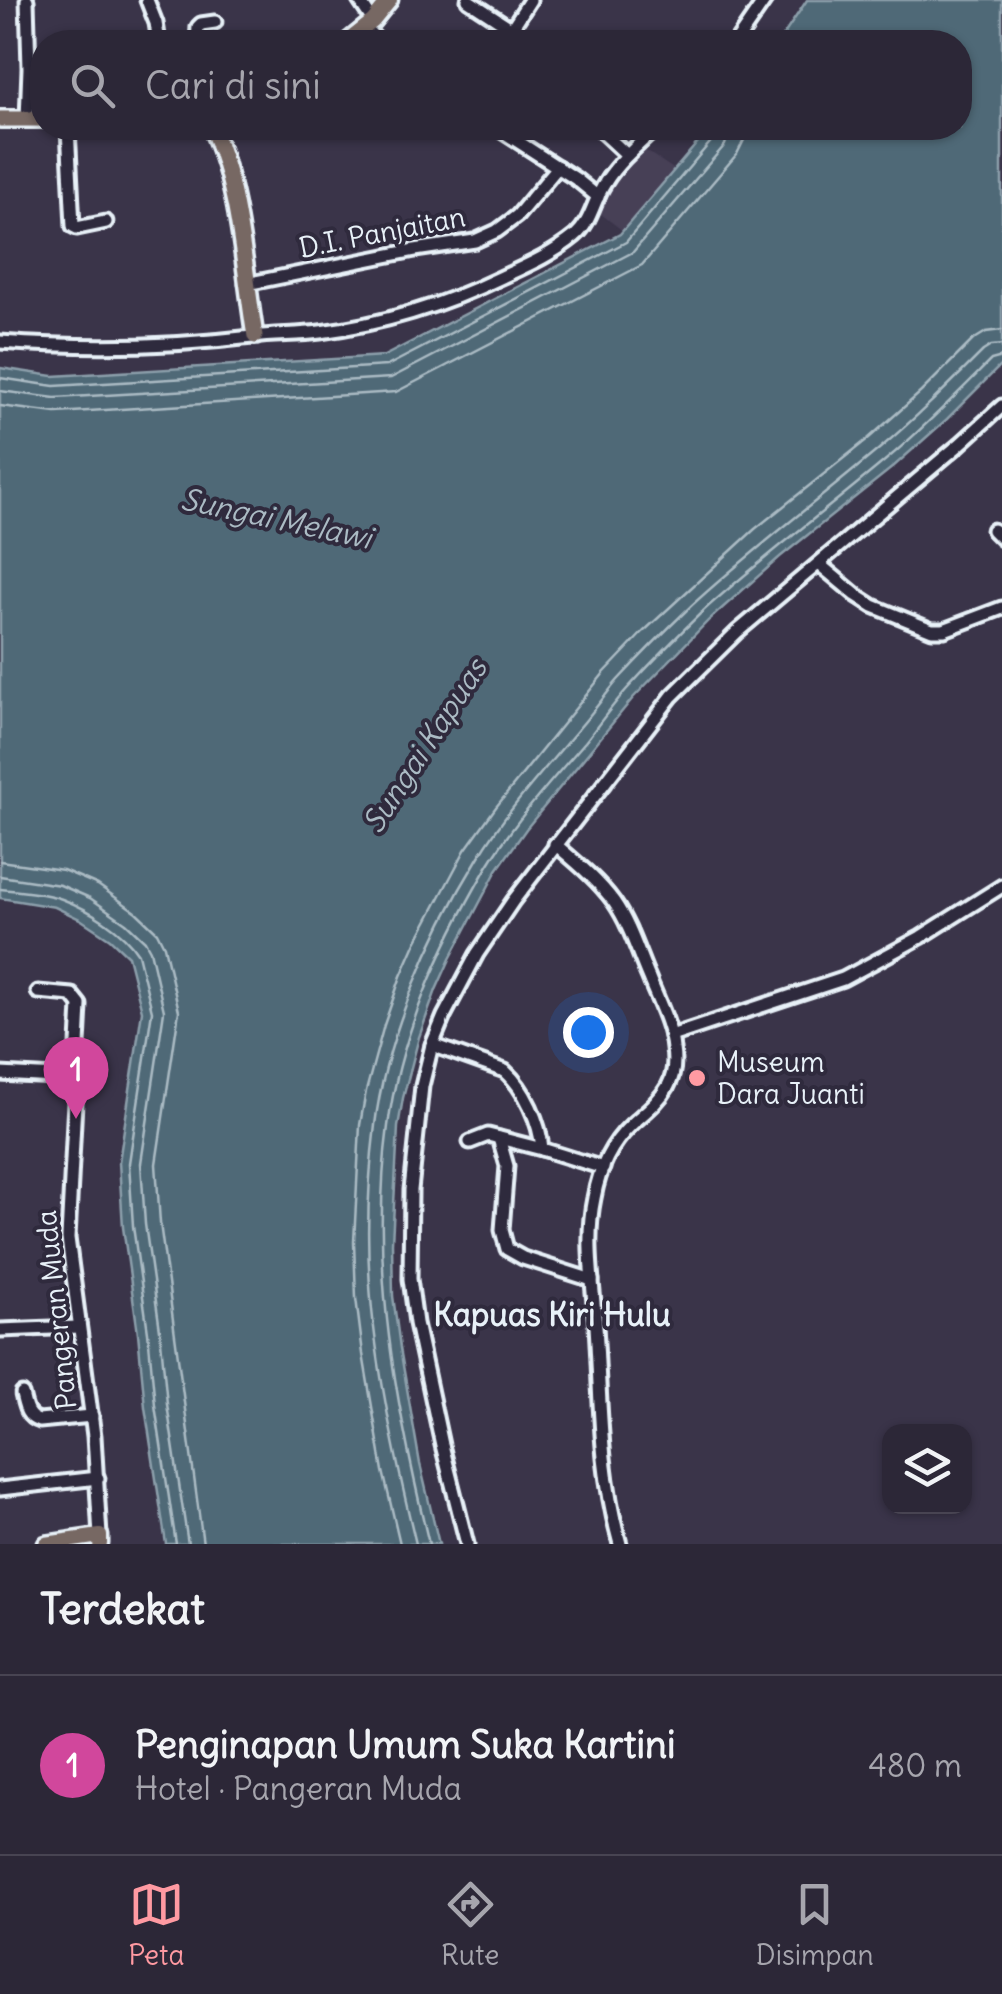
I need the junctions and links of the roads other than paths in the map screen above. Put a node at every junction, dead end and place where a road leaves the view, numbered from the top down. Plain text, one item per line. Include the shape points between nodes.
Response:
1 (27, 0) edge
2 (147, 0) edge
3 (359, 0) edge
4 (390, 0) edge
5 (468, 0) edge
6 (530, 0) edge
7 (765, 0) edge
8 (214, 22) dead end
9 (369, 24) junction
10 (512, 29) joint
11 (157, 30) edge
12 (198, 30) edge
13 (361, 30) edge
14 (372, 30) edge
15 (744, 30) edge
16 (30, 68) edge
17 (0, 119) edge
18 (30, 119) edge
19 (69, 140) edge
20 (215, 140) edge
21 (516, 140) edge
22 (610, 140) edge
23 (644, 140) edge
24 (627, 156) junction
25 (558, 167) junction
26 (598, 197) junction
27 (106, 222) dead end
28 (246, 284) junction
29 (256, 336) junction
30 (0, 342) edge
31 (1002, 406) edge
32 (819, 564) junction
33 (1002, 608) edge
34 (555, 844) junction
35 (1002, 886) edge
36 (38, 992) dead end
37 (671, 1036) junction
38 (432, 1044) junction
39 (0, 1074) edge
40 (75, 1078) junction
41 (499, 1138) junction
42 (470, 1142) dead end
43 (542, 1150) junction
44 (602, 1168) junction
45 (592, 1280) junction
46 (79, 1326) junction
47 (0, 1330) edge
48 (22, 1394) dead end
49 (92, 1416) junction
50 (98, 1478) junction
51 (0, 1489) edge
52 (100, 1540) edge
53 (46, 1544) edge
54 (467, 1544) edge
55 (620, 1544) edge

1 - 16 street
2 - 11 street
3 - 9 street
4 - 9 main road
5 - 10 street
6 - 10 street
7 - 15 street
8 - 12 street
9 - 13 main road
9 - 14 street
17 - 18 highway
19 - 27 street via 74,226
20 - 28 highway via 228,171
21 - 25 street
22 - 24 street
23 - 24 street
24 - 26 street
25 - 26 street
25 - 28 street, D.I. Panjaitan via 517,216 475,241
26 - 29 street via 589,220 561,246 467,294 322,332
28 - 29 highway
29 - 30 street via 172,344
31 - 32 street
32 - 33 street via 873,606 932,630
32 - 34 street via 672,696
34 - 37 street via 616,905
34 - 38 street via 477,954
35 - 37 street via 843,980
36 - 40 street, Pangeran Muda via 72,995 80,1004
37 - 44 street via 668,1086
38 - 43 street via 509,1074 528,1104
38 - 54 street via 415,1141 410,1279
39 - 40 street
40 - 46 street, Pangeran Muda via 68,1238
41 - 42 street
41 - 43 street
41 - 45 street via 508,1166 502,1230 507,1249
43 - 44 street
44 - 45 street via 591,1214
45 - 55 street via 603,1457
46 - 47 street
46 - 49 street, Pangeran Muda
48 - 49 street via 32,1419
49 - 50 street, Pangeran Muda
50 - 51 street
50 - 52 street, Pangeran Muda
52 - 53 main road

